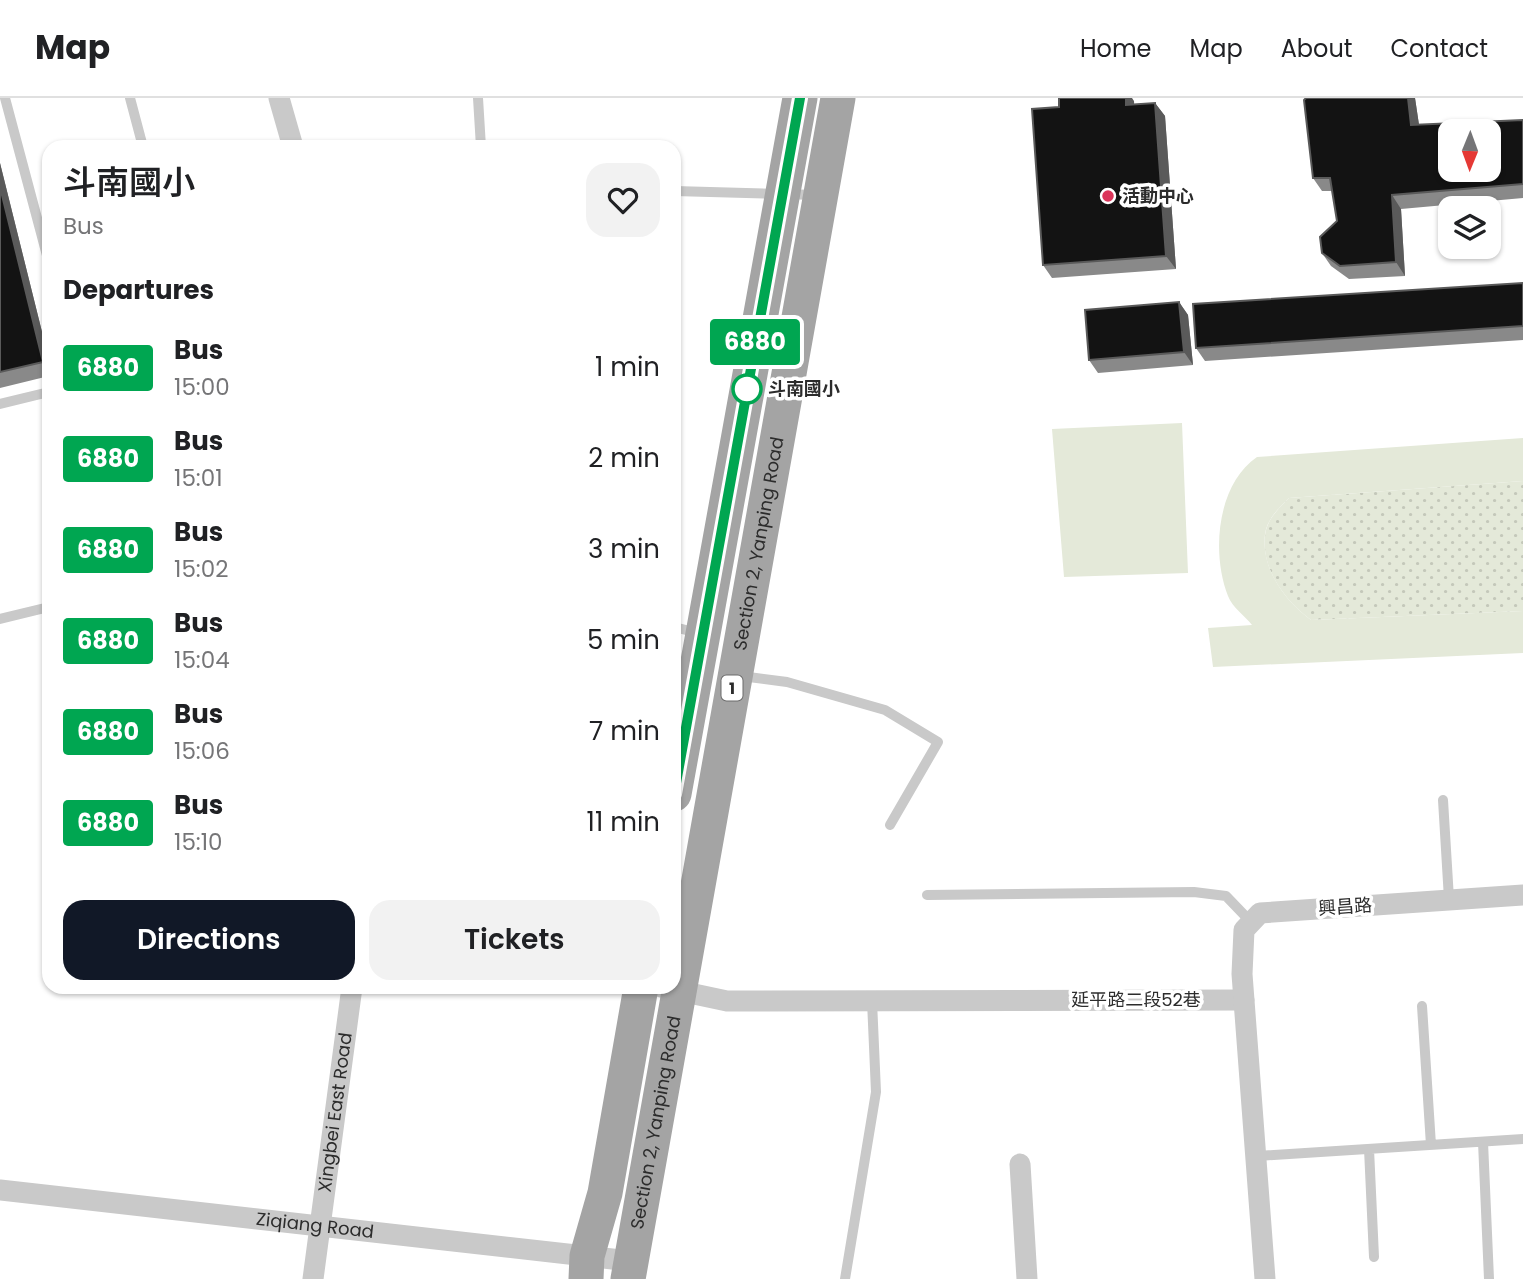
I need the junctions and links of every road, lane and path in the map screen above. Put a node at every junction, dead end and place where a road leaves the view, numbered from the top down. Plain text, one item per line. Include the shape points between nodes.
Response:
1 (5, 98) edge
2 (130, 98) edge
3 (279, 98) edge
4 (478, 98) edge
5 (800, 98) edge
6 (838, 98) edge
7 (141, 140) edge
8 (291, 140) edge
9 (481, 140) edge
10 (681, 191) edge
11 (783, 192) junction
12 (818, 195) junction
13 (42, 236) edge
14 (42, 394) edge
15 (0, 404) edge
16 (740, 429) junction
17 (776, 437) junction
18 (42, 609) edge
19 (0, 618) edge
20 (687, 630) edge
21 (734, 676) junction
22 (681, 706) edge
23 (1443, 800) dead end
24 (890, 825) dead end
25 (927, 895) dead end
26 (1523, 895) edge
27 (1450, 900) junction
28 (1250, 921) junction
29 (681, 935) edge
30 (681, 991) edge
31 (351, 994) edge
32 (640, 994) edge
33 (669, 994) edge
34 (1244, 1000) junction
35 (872, 1001) junction
36 (1422, 1006) dead end
37 (1523, 1139) edge
38 (1483, 1142) junction
39 (1431, 1145) junction
40 (1369, 1149) junction
41 (1258, 1156) junction
42 (1020, 1164) dead end
43 (0, 1191) edge
44 (320, 1226) junction
45 (1374, 1257) dead end
46 (587, 1267) edge
47 (629, 1270) edge
48 (313, 1279) edge
49 (845, 1279) edge
50 (1027, 1279) edge
51 (1265, 1279) edge
52 (1489, 1279) edge

1 - 13 lane
2 - 7 lane
3 - 8 street
4 - 9 lane
5 - 11 main road
6 - 12 main road, Section 2, Yanping Road / 1
10 - 11 lane
11 - 12 lane
11 - 16 main road
12 - 17 main road, Section 2, Yanping Road / 1
14 - 15 lane
16 - 17 main road
16 - 20 main road
17 - 21 main road, Section 2, Yanping Road / 1
18 - 19 lane
20 - 22 main road
21 - 24 lane via 787,682 886,710 938,742
21 - 29 main road, Section 2, Yanping Road / 1
23 - 27 lane
25 - 28 lane via 1194,892 1226,896
26 - 27 street, 興昌路
27 - 28 street, 興昌路 via 1260,913
28 - 34 street via 1244,930
30 - 35 street, 延平路二段52巷 via 727,1001
31 - 44 street, Xingbei East Road
32 - 46 main road via 605,1193
33 - 47 main road, Section 2, Yanping Road / 1
34 - 35 street, 延平路二段52巷
34 - 41 street
35 - 49 lane via 876,1092
36 - 39 lane
37 - 38 lane
38 - 39 lane
38 - 52 lane
39 - 40 lane
40 - 41 lane
40 - 45 lane
41 - 51 street
42 - 50 street
43 - 44 street, Ziqiang Road
44 - 46 street, Ziqiang Road
44 - 48 street, Xingbei East Road
46 - 47 street, Ziqiang Road

